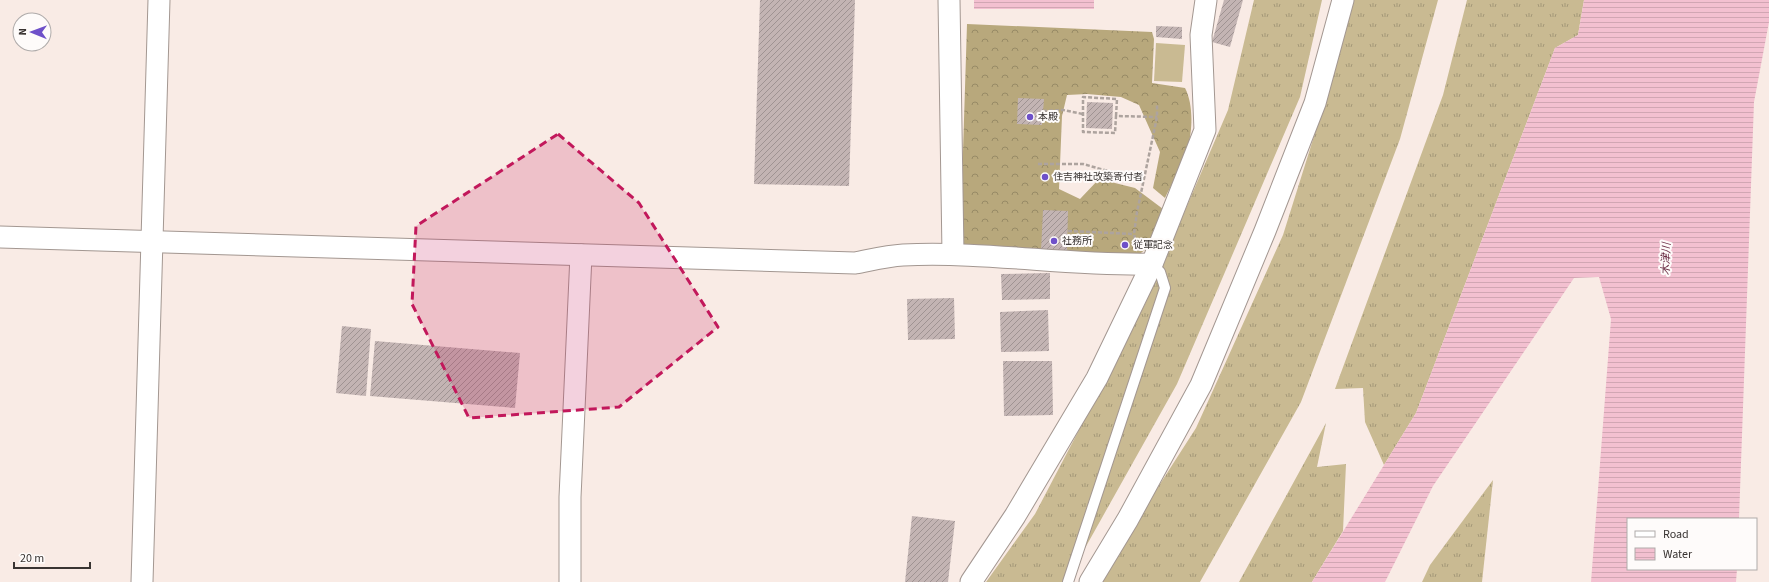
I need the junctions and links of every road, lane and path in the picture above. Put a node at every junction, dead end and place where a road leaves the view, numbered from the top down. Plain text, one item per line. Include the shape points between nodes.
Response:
1 (159, 0) edge
2 (948, 0) edge
3 (1206, 0) edge
4 (1343, 0) edge
5 (1158, 104) dead end
6 (1043, 110) dead end
7 (1083, 114) junction
8 (1116, 116) junction
9 (1157, 117) junction
10 (1038, 164) dead end
11 (1144, 182) junction
12 (1068, 230) dead end
13 (1134, 234) junction
14 (0, 237) edge
15 (152, 242) junction
16 (953, 254) junction
17 (581, 255) junction
18 (1147, 264) junction
19 (142, 582) edge
20 (570, 582) edge
21 (971, 582) edge
22 (1068, 582) edge
23 (1090, 582) edge

1 - 15 street
2 - 16 street
3 - 18 street via 1201,35 1205,130
4 - 23 street via 1315,103 1201,385 1128,519
5 - 9 path
6 - 7 path
7 - 8 path via 1083,132 1115,133
7 - 8 path via 1083,97 1117,99
8 - 9 path
9 - 11 path
10 - 11 path via 1083,164
11 - 13 path
12 - 13 path
13 - 18 path
14 - 15 street
15 - 17 street
15 - 19 street
16 - 17 street via 902,255 855,263
16 - 18 street via 1112,265
17 - 20 street via 570,497
18 - 21 street via 1097,378 1015,516
18 - 22 lane via 1160,272 1165,288

